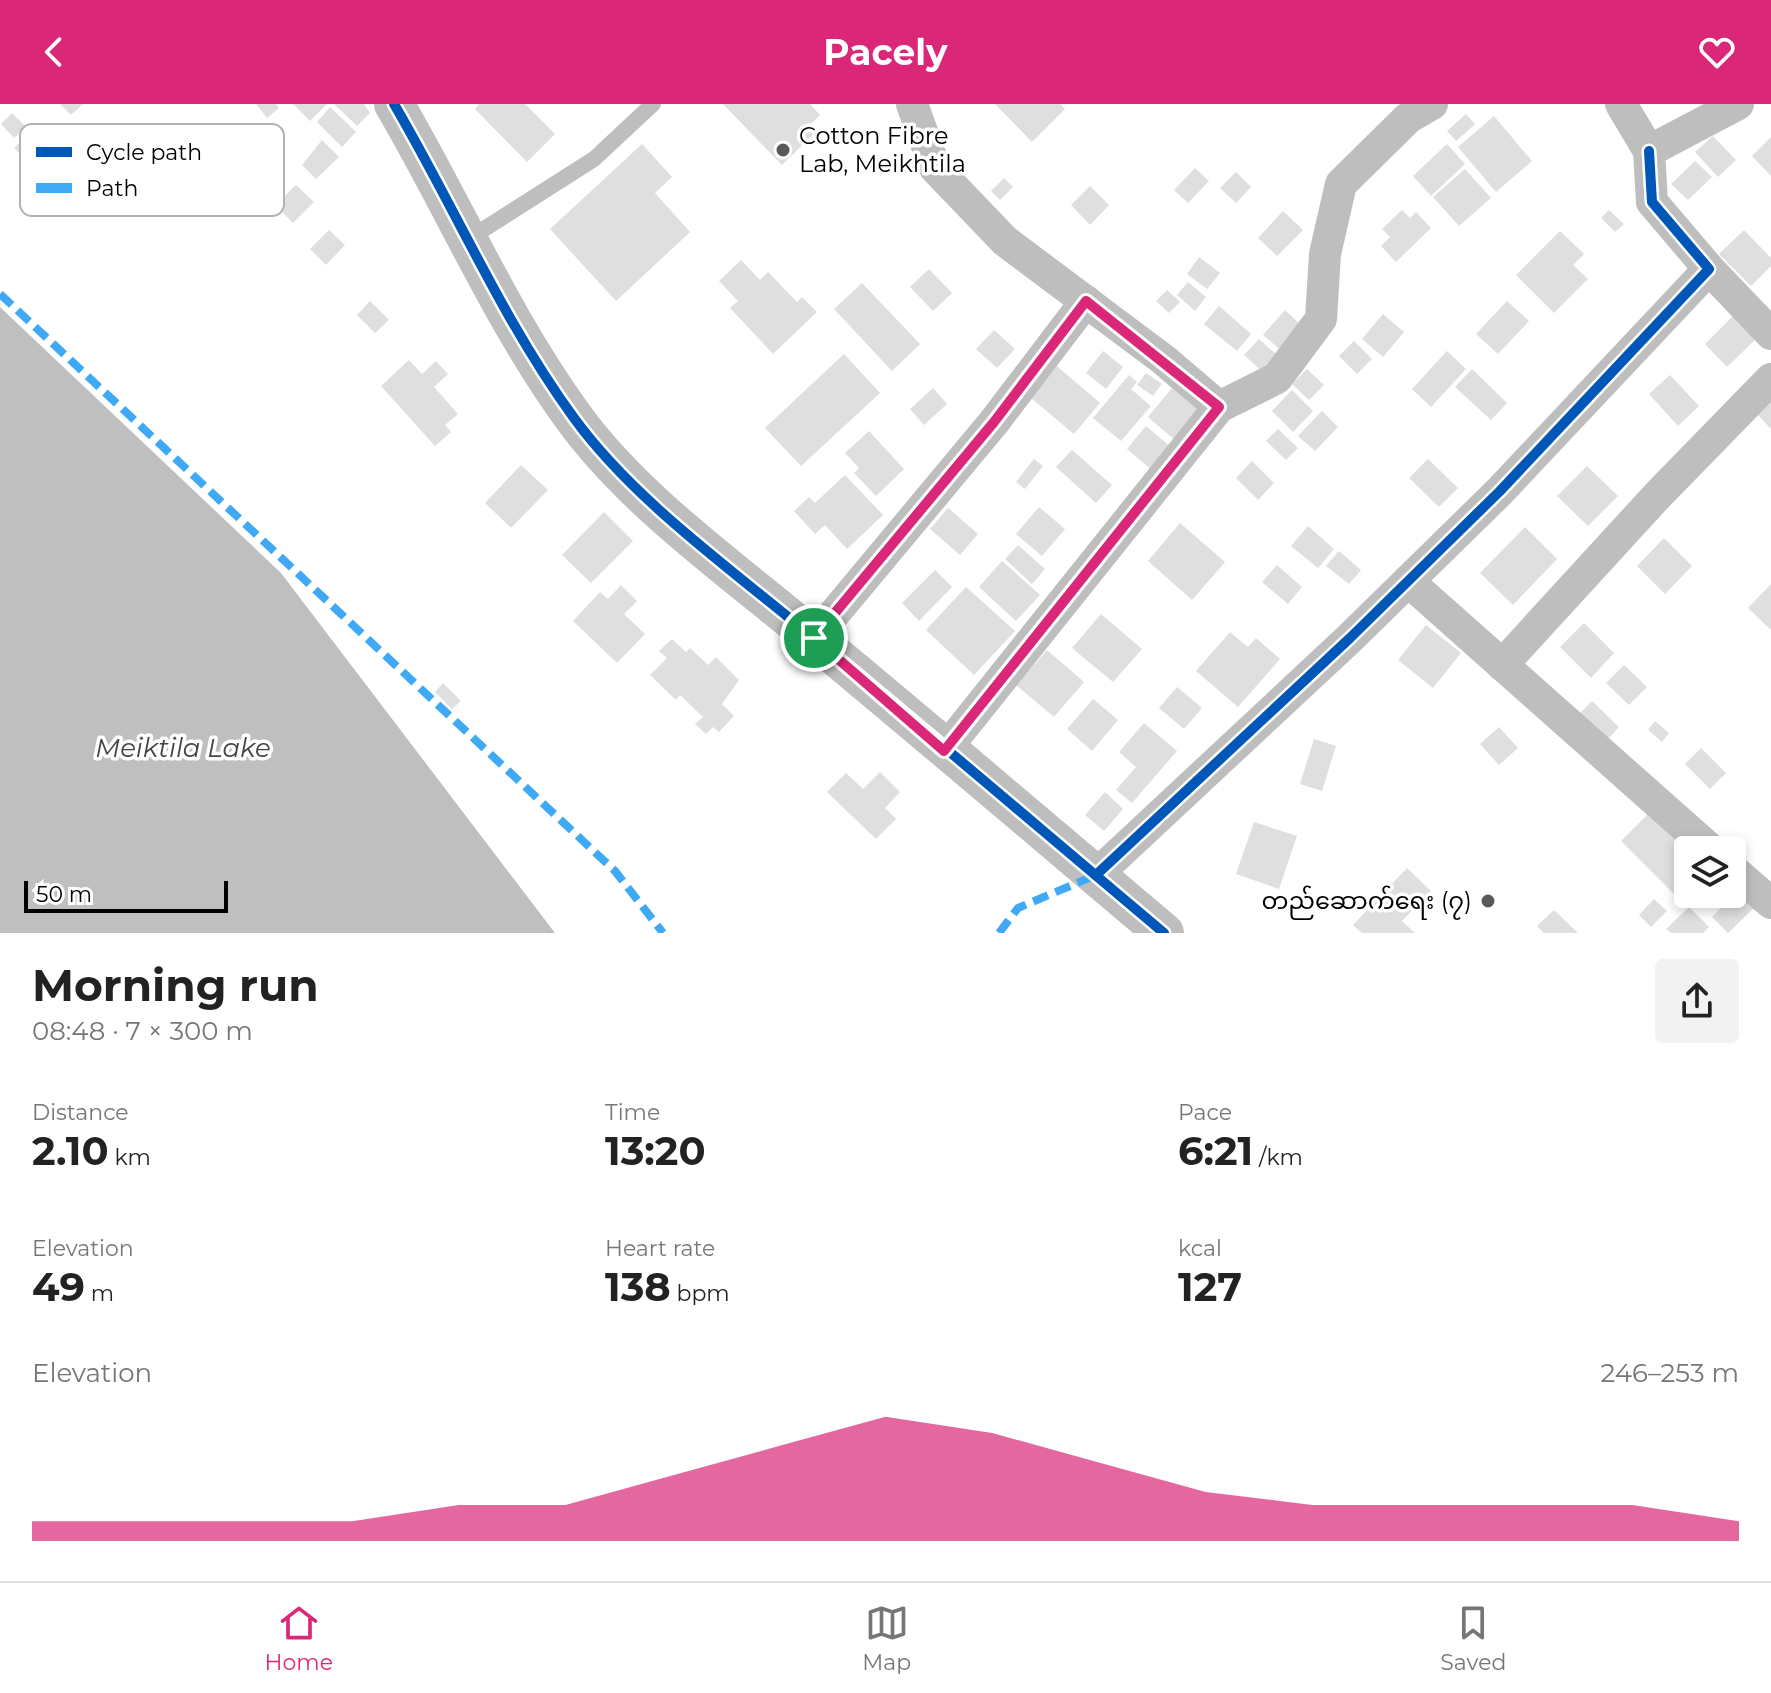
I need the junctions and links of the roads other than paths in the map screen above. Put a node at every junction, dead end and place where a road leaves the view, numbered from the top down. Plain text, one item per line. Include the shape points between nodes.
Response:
1 (394, 104) edge
2 (653, 104) edge
3 (912, 104) edge
4 (1432, 104) edge
5 (1621, 104) edge
6 (1738, 104) edge
7 (1649, 151) junction
8 (470, 238) junction
9 (1709, 269) junction
10 (1086, 301) junction
11 (1771, 334) edge
12 (1771, 379) edge
13 (1219, 407) junction
14 (1408, 581) junction
15 (814, 638) junction
16 (1502, 665) junction
17 (944, 751) junction
18 (1695, 836) edge
19 (1096, 875) junction
20 (1746, 881) edge
21 (1771, 903) edge
22 (1164, 933) edge

1 - 8 street
2 - 8 lane via 594,159
3 - 10 street via 935,168 1005,241
4 - 13 street via 1408,118 1341,184 1325,254 1321,319 1277,378
5 - 7 street
6 - 7 street
7 - 9 street via 1652,202
8 - 15 street via 534,357 610,461
9 - 11 street
9 - 14 street
10 - 13 street
10 - 15 street via 994,422
12 - 16 street
13 - 17 street
14 - 16 street
14 - 19 street
15 - 17 street
16 - 18 street
17 - 19 street
19 - 22 street
20 - 21 street

